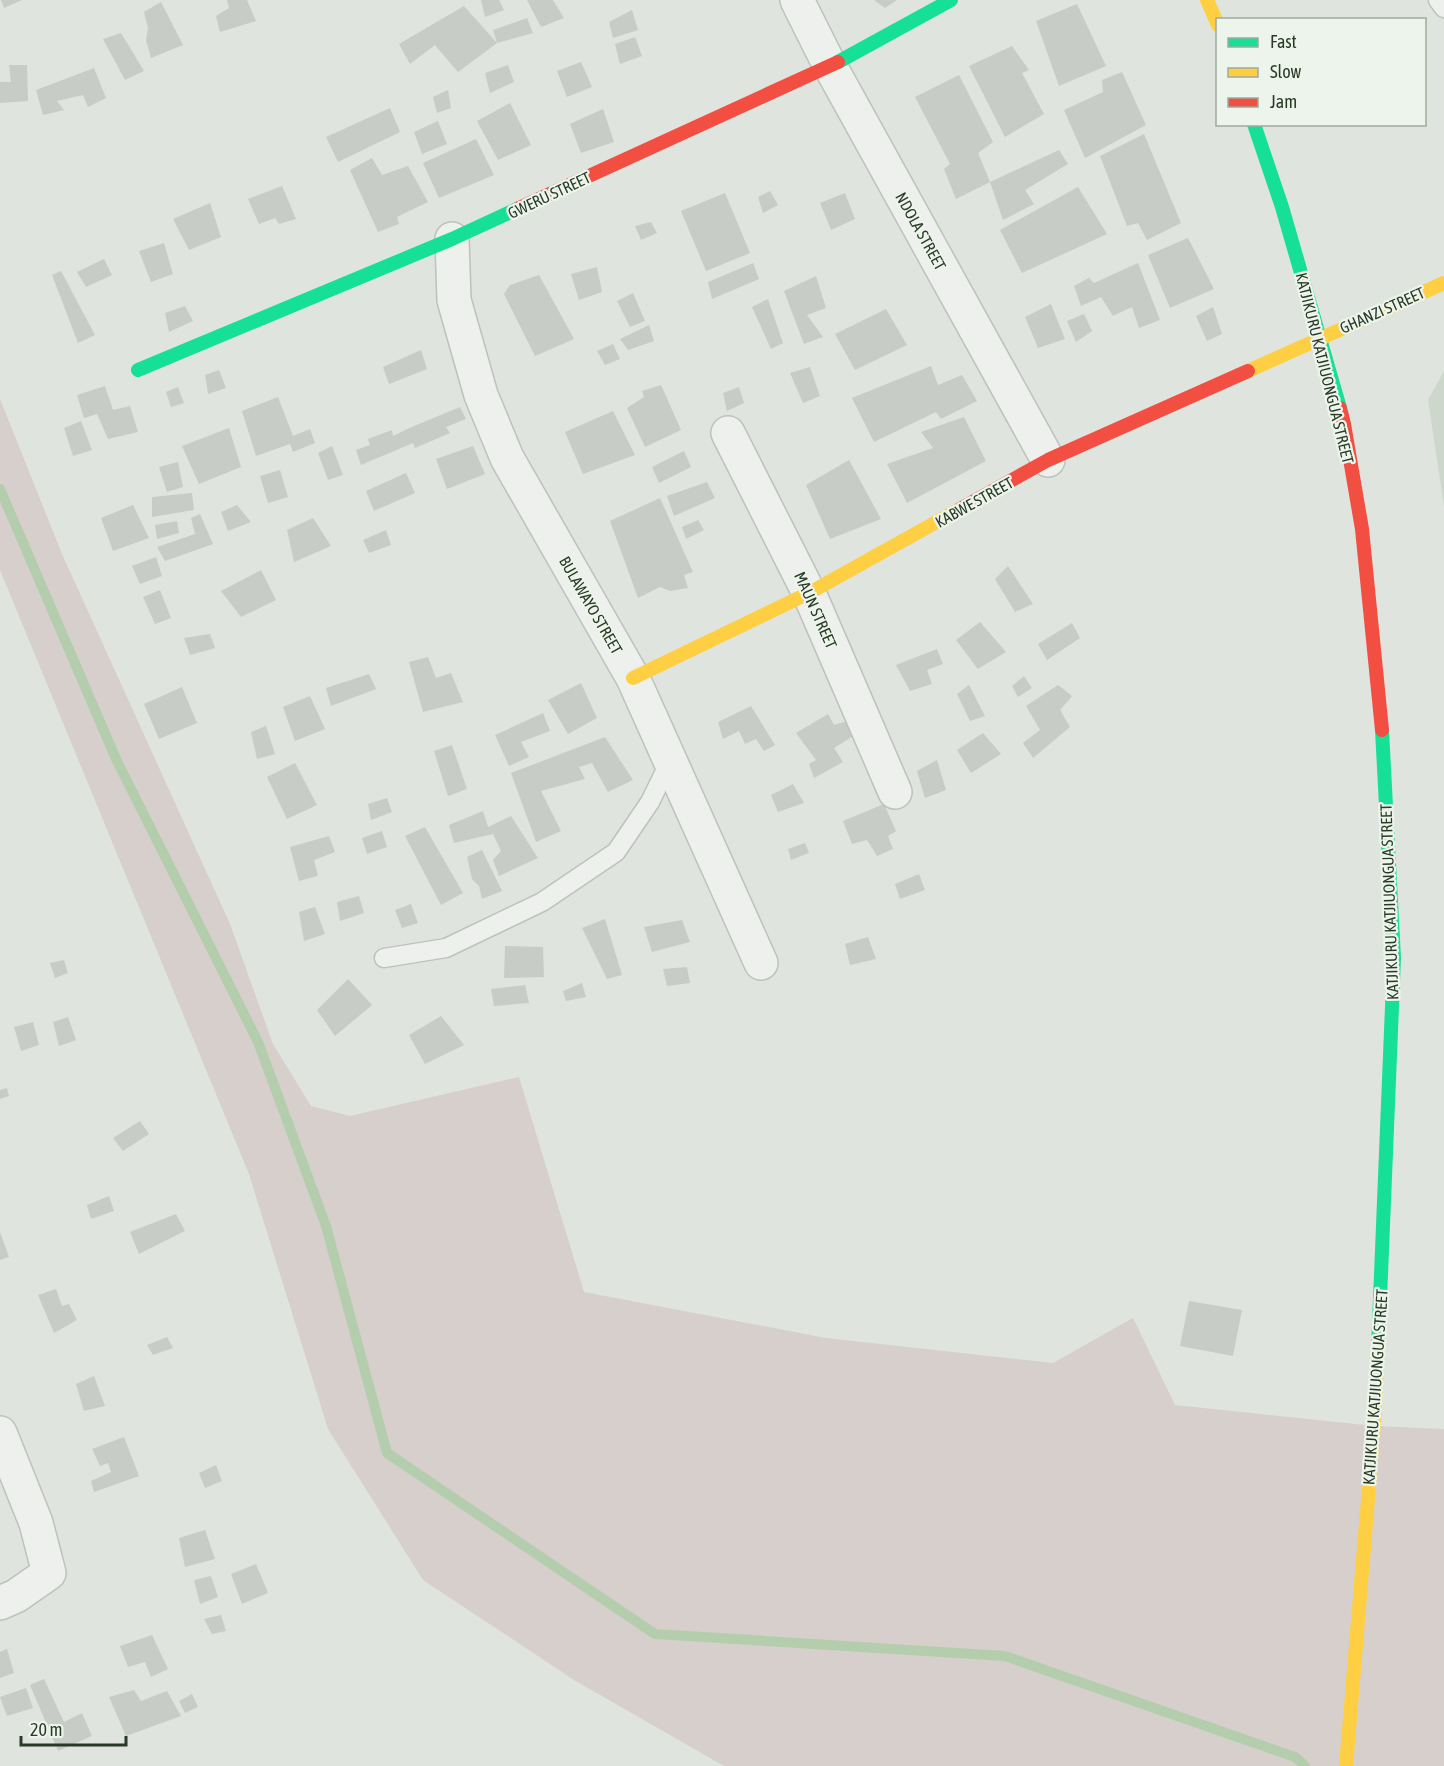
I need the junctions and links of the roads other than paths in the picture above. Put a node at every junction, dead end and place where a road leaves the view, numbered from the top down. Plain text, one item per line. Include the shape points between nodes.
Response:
1 (797, 0) edge
2 (951, 0) edge
3 (1207, 0) edge
4 (1438, 0) edge
5 (1444, 8) edge
6 (1216, 20) edge
7 (830, 66) junction
8 (1255, 126) edge
9 (452, 239) junction
10 (1444, 283) edge
11 (1320, 337) junction
12 (138, 370) dead end
13 (728, 432) dead end
14 (1048, 460) junction
15 (809, 593) junction
16 (633, 678) junction
17 (670, 761) junction
18 (895, 792) dead end
19 (384, 958) dead end
20 (761, 963) dead end
21 (0, 1434) edge
22 (0, 1603) edge
23 (1346, 1766) edge

1 - 7 street, NDOLA STREET
2 - 7 street, GWERU STREET
3 - 6 street
4 - 5 lane
7 - 9 street, GWERU STREET
7 - 14 street, NDOLA STREET
8 - 11 street, KATJIKURU KATJIUONGUA STREET
9 - 12 street, GWERU STREET
9 - 16 street, BULAWAYO STREET via 454,300 481,395 502,448
10 - 11 street, GHANZI STREET
11 - 14 street, KABWE STREET
11 - 23 street, KATJIKURU KATJIUONGUA STREET via 1344,424 1362,529 1381,712 1394,958 1374,1414
13 - 15 street, MAUN STREET
14 - 15 street, KABWE STREET
15 - 16 street, KABWE STREET
15 - 18 street, MAUN STREET
16 - 17 street, BULAWAYO STREET
17 - 19 lane via 650,802 616,852 542,902 446,948
17 - 20 street, BULAWAYO STREET
21 - 22 street via 36,1523 49,1572

